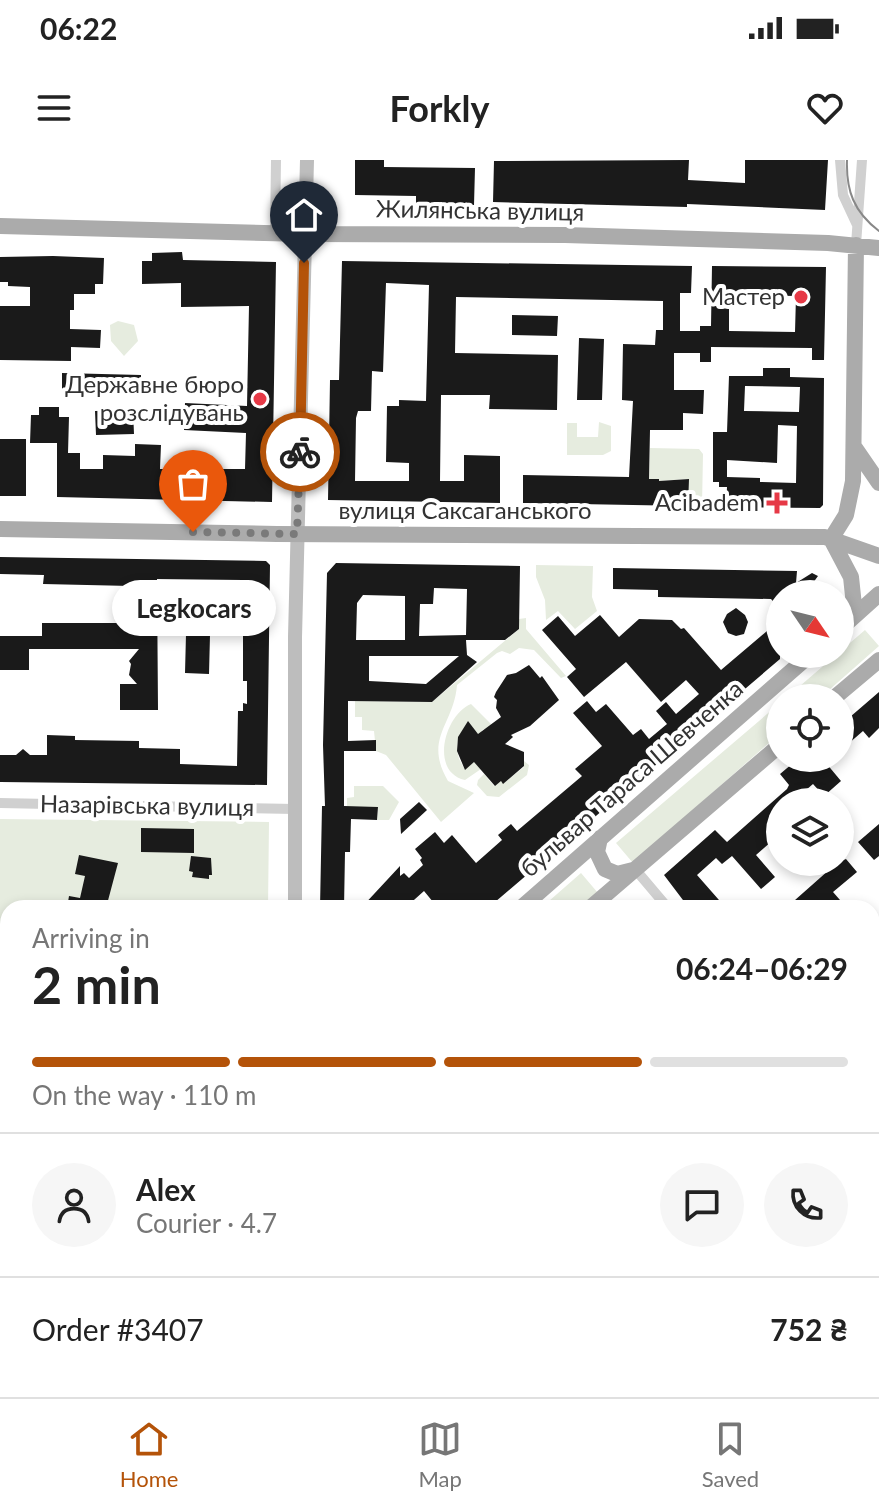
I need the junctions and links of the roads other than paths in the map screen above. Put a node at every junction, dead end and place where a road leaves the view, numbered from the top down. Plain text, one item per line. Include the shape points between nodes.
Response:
1 (276, 160) edge
2 (307, 160) edge
3 (840, 160) edge
4 (862, 160) edge
5 (0, 226) edge
6 (858, 227) junction
7 (275, 233) junction
8 (305, 234) junction
9 (879, 238) edge
10 (866, 246) edge
11 (854, 447) junction
12 (879, 483) edge
13 (0, 529) edge
14 (297, 534) junction
15 (831, 539) junction
16 (879, 556) edge
17 (879, 594) edge
18 (855, 615) joint
19 (879, 660) edge
20 (795, 668) edge
21 (851, 684) edge
22 (766, 757) edge
23 (0, 803) edge
24 (295, 809) junction
25 (600, 838) junction
26 (635, 869) junction
27 (295, 900) edge
28 (530, 900) edge
29 (599, 900) edge
30 (661, 900) edge

1 - 7 street
2 - 8 main road
3 - 6 street via 843,195
4 - 6 street
5 - 7 main road, Жилянська вулиця
6 - 10 street
7 - 8 main road, Жилянська вулиця
8 - 10 main road, Жилянська вулиця via 565,235
8 - 14 main road
9 - 10 main road, Жилянська вулиця
10 - 11 main road
11 - 12 main road
11 - 15 main road via 849,506
13 - 14 main road, вулиця Саксаганського
14 - 15 main road, вулиця Саксаганського
14 - 24 main road
15 - 16 main road, вулиця Саксаганського
15 - 18 main road via 851,577
17 - 18 main road
19 - 21 main road
20 - 25 main road, бульвар Тараса Шевченка
22 - 26 main road
23 - 24 street, Назарівська вулиця
24 - 27 main road
25 - 26 main road via 597,852 605,869 617,874
25 - 28 main road, бульвар Тараса Шевченка
26 - 29 main road
26 - 30 street

